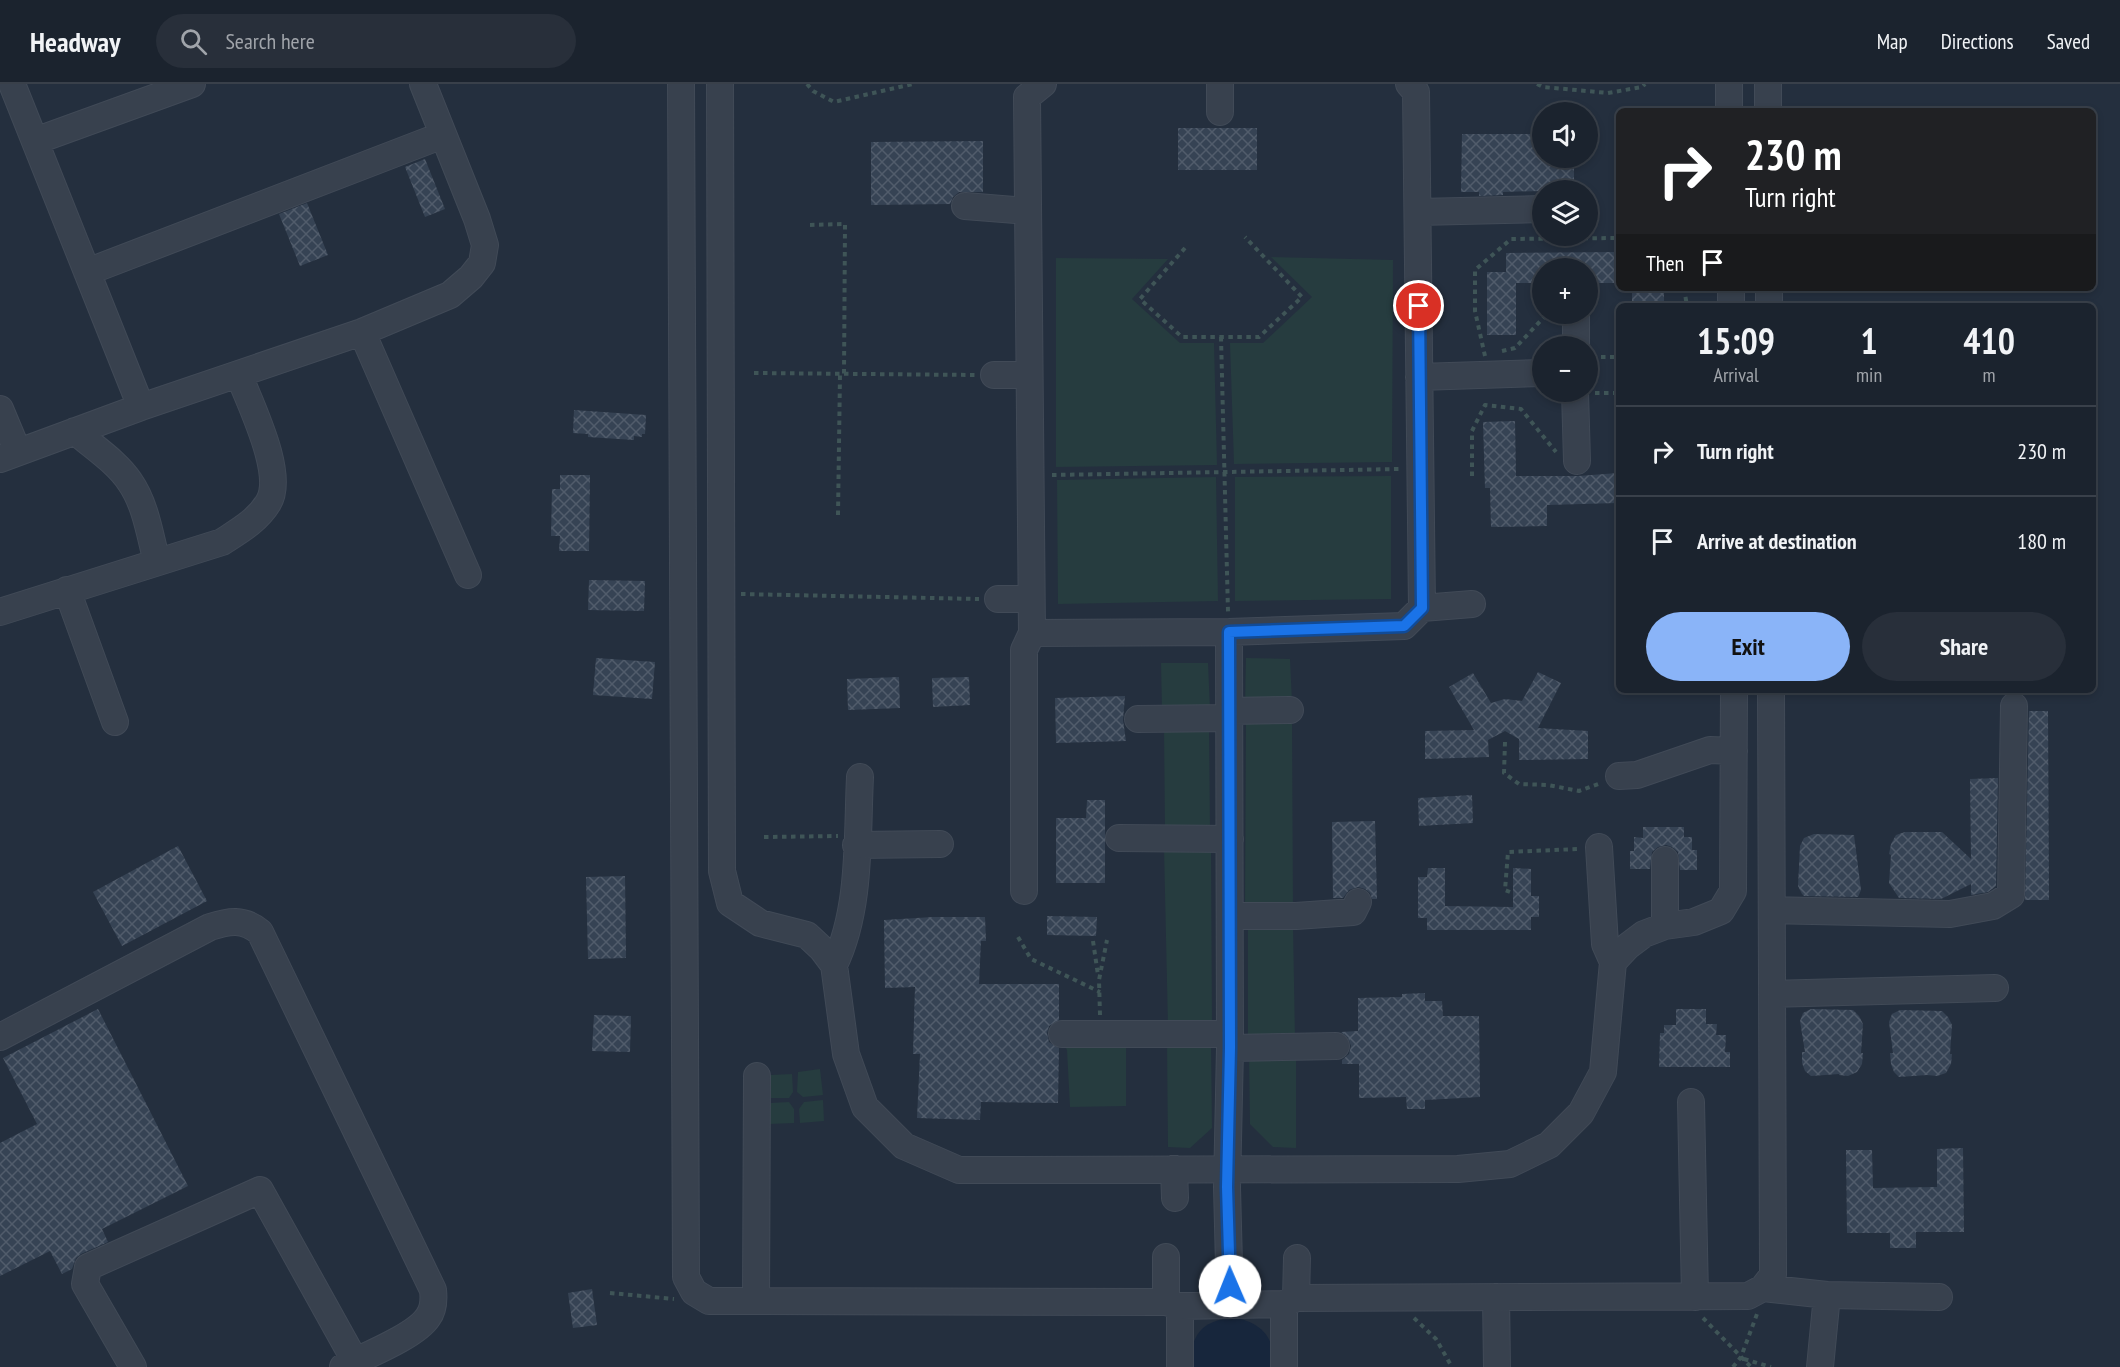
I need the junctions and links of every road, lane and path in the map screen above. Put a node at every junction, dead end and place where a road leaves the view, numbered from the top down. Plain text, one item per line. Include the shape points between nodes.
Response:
1 (12, 84) edge
2 (192, 84) edge
3 (423, 84) edge
4 (681, 84) edge
5 (720, 84) edge
6 (807, 84) edge
7 (913, 84) edge
8 (1220, 84) edge
9 (1537, 84) edge
10 (1645, 84) edge
11 (1729, 84) edge
12 (1768, 84) edge
13 (1417, 87) edge
14 (1028, 88) edge
15 (1730, 108) edge
16 (1768, 108) edge
17 (1220, 112) dead end
18 (442, 135) junction
19 (35, 141) junction
20 (965, 206) dead end
21 (1532, 209) edge
22 (1028, 211) junction
23 (1418, 212) junction
24 (810, 225) dead end
25 (1245, 237) dead end
26 (1616, 238) edge
27 (1185, 248) dead end
28 (87, 272) junction
29 (1538, 324) edge
30 (362, 332) junction
31 (1221, 337) junction
32 (1616, 357) edge
33 (1598, 358) edge
34 (754, 373) dead end
35 (1532, 373) edge
36 (842, 374) junction
37 (239, 375) junction
38 (994, 375) joint
39 (1029, 375) junction
40 (1419, 377) junction
41 (1575, 402) edge
42 (141, 407) junction
43 (0, 409) edge
44 (75, 431) junction
45 (9, 455) edge
46 (1576, 461) joint
47 (1420, 469) junction
48 (1225, 472) junction
49 (1030, 475) junction
50 (1472, 476) dead end
51 (838, 515) dead end
52 (157, 562) junction
53 (468, 575) dead end
54 (66, 590) junction
55 (721, 593) junction
56 (998, 599) joint
57 (1031, 599) junction
58 (1472, 604) dead end
59 (1422, 608) junction
60 (0, 612) edge
61 (1229, 632) junction
62 (1032, 633) junction
63 (1734, 693) edge
64 (1771, 693) edge
65 (2014, 706) dead end
66 (1290, 710) dead end
67 (1229, 714) junction
68 (1138, 719) dead end
69 (115, 722) dead end
70 (1505, 742) dead end
71 (1734, 750) junction
72 (1619, 776) joint
73 (860, 777) dead end
74 (764, 837) dead end
75 (1119, 838) dead end
76 (1230, 839) junction
77 (856, 840) junction
78 (940, 844) dead end
79 (1599, 847) joint
80 (1665, 860) dead end
81 (1024, 891) dead end
82 (1510, 892) dead end
83 (1359, 902) dead end
84 (1772, 910) junction
85 (1230, 916) junction
86 (1665, 926) junction
87 (1018, 937) dead end
88 (1107, 940) dead end
89 (1093, 941) dead end
90 (1613, 962) junction
91 (834, 965) junction
92 (1099, 980) junction
93 (1995, 987) dead end
94 (1100, 992) junction
95 (1772, 994) junction
96 (1062, 1034) dead end
97 (1101, 1034) junction
98 (0, 1037) edge
99 (1230, 1041) junction
100 (1336, 1046) dead end
101 (757, 1076) dead end
102 (1690, 1102) dead end
103 (1174, 1169) junction
104 (1228, 1169) junction
105 (1175, 1198) dead end
106 (1166, 1257) dead end
107 (1297, 1258) dead end
108 (1763, 1288) junction
109 (694, 1292) junction
110 (610, 1293) dead end
111 (1827, 1295) junction
112 (1496, 1297) junction
113 (1686, 1297) junction
114 (1939, 1297) dead end
115 (1392, 1298) junction
116 (756, 1301) junction
117 (1290, 1301) junction
118 (1173, 1304) junction
119 (1230, 1304) junction
120 (1741, 1358) junction
121 (349, 1364) edge
122 (133, 1367) edge
123 (1180, 1367) edge
124 (1284, 1367) edge
125 (1452, 1367) edge
126 (1497, 1367) edge
127 (1733, 1367) edge
128 (1751, 1367) edge
129 (1772, 1367) edge
130 (1820, 1367) edge

1 - 19 street
2 - 19 street
3 - 18 street
4 - 109 street via 684,1247 686,1277
5 - 55 street
6 - 7 path via 834,102
8 - 17 street
9 - 10 path via 1608,93
11 - 15 street
12 - 16 street
13 - 23 street
14 - 22 street
18 - 28 street
18 - 30 street via 477,219 485,245 482,263 450,295
19 - 28 street
20 - 22 street
21 - 23 street
22 - 39 street
23 - 40 street
24 - 36 path via 845,224
25 - 31 path via 1302,297 1258,337
26 - 29 path via 1511,239 1475,270 1475,311 1485,357 1515,348
27 - 31 path via 1140,299 1182,337
28 - 42 street
30 - 37 street
30 - 53 street
31 - 48 path
32 - 33 path
34 - 36 path
35 - 40 street
36 - 38 path
36 - 51 path
37 - 42 street
37 - 52 street via 268,451 274,483 269,502 252,522 222,542
38 - 39 street
39 - 49 street
40 - 47 street
41 - 46 street
42 - 44 street
43 - 45 street
44 - 45 street
44 - 52 street via 130,481 140,499
46 - 50 path via 1563,460 1521,409 1485,405 1472,431
47 - 48 path
47 - 59 street
48 - 49 path
48 - 61 path
49 - 57 street
52 - 54 street
54 - 60 street
54 - 69 street
55 - 56 path
55 - 91 street via 722,871 730,903 760,923 807,934
56 - 57 street
57 - 62 street
58 - 59 street
59 - 61 street via 1404,626
61 - 62 street
61 - 67 street
62 - 81 street via 1024,650
63 - 71 street
64 - 84 street
65 - 84 street via 2011,895 1994,906 1950,914
66 - 67 street
67 - 68 street
67 - 76 street
70 - 72 path via 1504,773 1518,784 1579,791
71 - 72 street via 1710,750 1637,775
71 - 86 street via 1733,891 1721,910 1694,922
73 - 77 street
74 - 77 path
75 - 76 street
76 - 85 street
77 - 78 street
77 - 91 street via 851,920
79 - 82 path via 1508,852 1505,890
79 - 90 street via 1605,944
80 - 86 street
83 - 85 street via 1353,912
84 - 95 street
85 - 99 street
86 - 90 street via 1644,934
87 - 94 path via 1031,959
88 - 92 path
89 - 92 path
90 - 104 street via 1603,1072 1581,1113 1549,1145 1510,1164 1458,1169
91 - 103 street via 846,1054 865,1107 904,1146 959,1170
92 - 94 path
93 - 95 street
94 - 97 path
95 - 108 street via 1773,1275
96 - 97 street
97 - 99 street
98 - 121 street via 210,927 238,920 260,932 433,1290 434,1304 429,1317 416,1330
99 - 100 street
99 - 104 street
101 - 116 street
102 - 113 street
103 - 104 street
103 - 105 street
104 - 119 street
106 - 118 street
107 - 117 street
108 - 111 street
108 - 113 street via 1748,1296
108 - 120 path
109 - 110 path via 682,1300
109 - 116 street via 709,1301
111 - 114 street
111 - 130 street
112 - 113 street
112 - 115 street
112 - 126 street
113 - 120 path
115 - 117 street
115 - 125 path via 1436,1339
116 - 118 street
117 - 119 street
117 - 124 street
118 - 119 street
118 - 123 street
120 - 127 path
120 - 128 path
120 - 129 path
121 - 122 street via 260,1190 88,1267 86,1284

